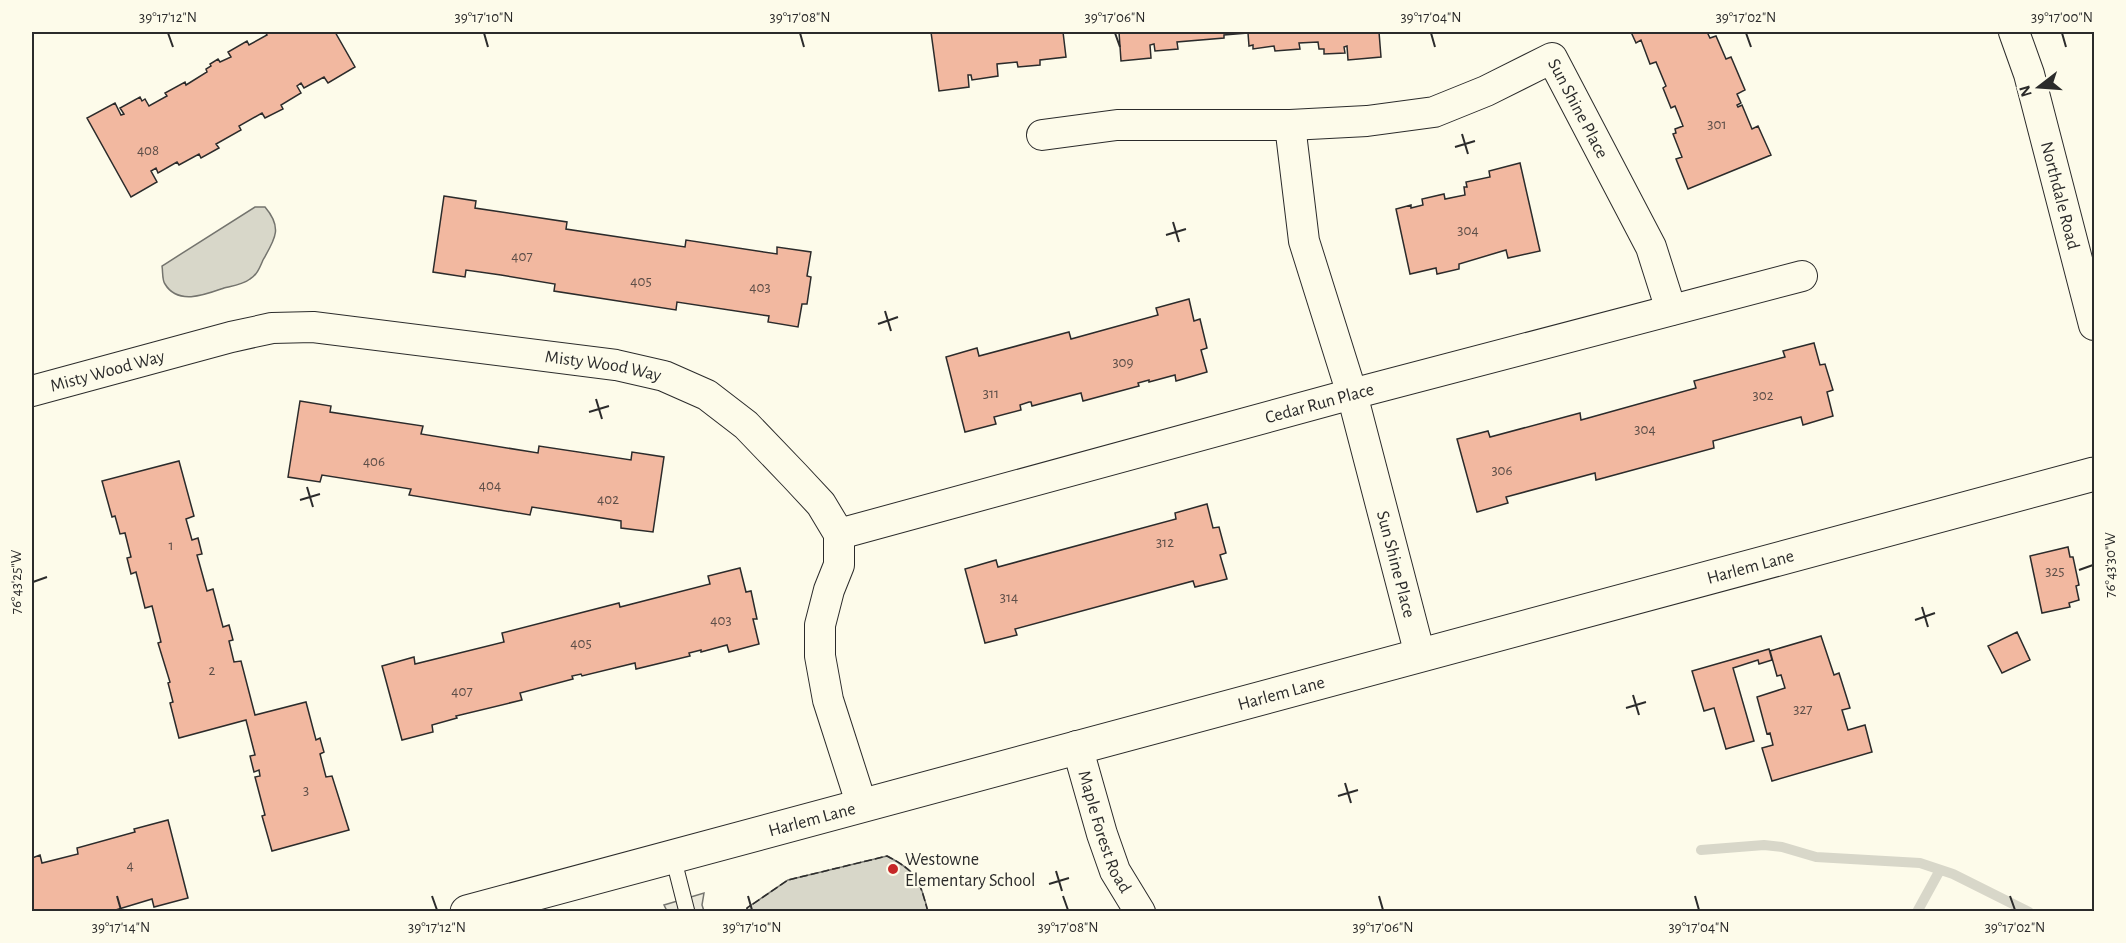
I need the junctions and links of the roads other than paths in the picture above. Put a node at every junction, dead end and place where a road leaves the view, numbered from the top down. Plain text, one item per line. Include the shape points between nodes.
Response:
1 (2013, 32) edge
2 (1290, 125) junction
3 (1042, 135) dead end
4 (1802, 276) dead end
5 (1671, 310) junction
6 (2094, 326) edge
7 (32, 391) edge
8 (1352, 394) junction
9 (2094, 474) edge
10 (839, 534) junction
11 (1420, 655) junction
12 (1077, 746) junction
13 (862, 806) junction
14 (673, 857) junction
15 (467, 912) edge
16 (687, 912) edge
17 (1140, 912) edge

1 - 6 street, Northdale Road via 2029,74
2 - 3 street, Sun Shine Place via 1117,124
2 - 5 street, Sun Shine Place via 1434,112 1552,58 1650,247
2 - 8 street, Sun Shine Place via 1304,241
4 - 5 street, Cedar Run Place
5 - 8 street, Cedar Run Place
7 - 10 street, Misty Wood Way via 272,328 313,327 616,365 664,376 707,395 746,425 801,482 821,504
8 - 10 street, Cedar Run Place
8 - 11 street, Sun Shine Place
9 - 11 street, Harlem Lane
10 - 13 street via 839,565 820,625 820,656 828,700
11 - 12 street, Harlem Lane
12 - 13 street, Harlem Lane
12 - 17 street, Maple Forest Road via 1115,871
13 - 14 street, Harlem Lane
14 - 15 street, Harlem Lane
14 - 16 lane

